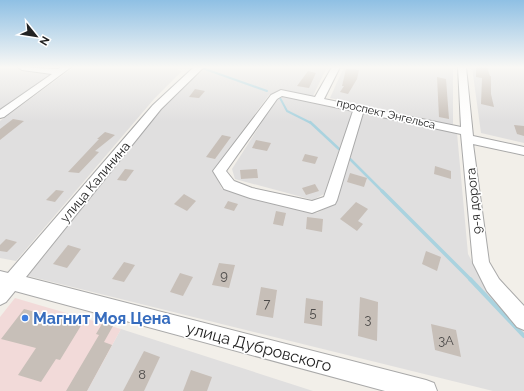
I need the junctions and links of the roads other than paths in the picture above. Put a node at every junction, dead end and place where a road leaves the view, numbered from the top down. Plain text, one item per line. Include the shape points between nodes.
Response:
1 (42, 85) edge
2 (179, 85) edge
3 (327, 85) edge
4 (463, 85) edge
5 (319, 100) junction
6 (359, 108) junction
7 (0, 115) edge
8 (467, 136) junction
9 (524, 151) edge
10 (4, 286) edge
11 (524, 320) edge
12 (426, 391) edge

1 - 7 street
2 - 10 street, улица Калинина via 157,107
3 - 5 street
4 - 8 street, 9-я дорога
5 - 6 street, проспект Энгельса
5 - 6 street, проспект Энгельса via 282,93 274,97 219,171 229,185 250,193 312,207 330,200
6 - 8 street, проспект Энгельса
8 - 9 street, проспект Энгельса
8 - 11 street, 9-я дорога via 481,264 493,285
10 - 12 street, улица Дубровского

